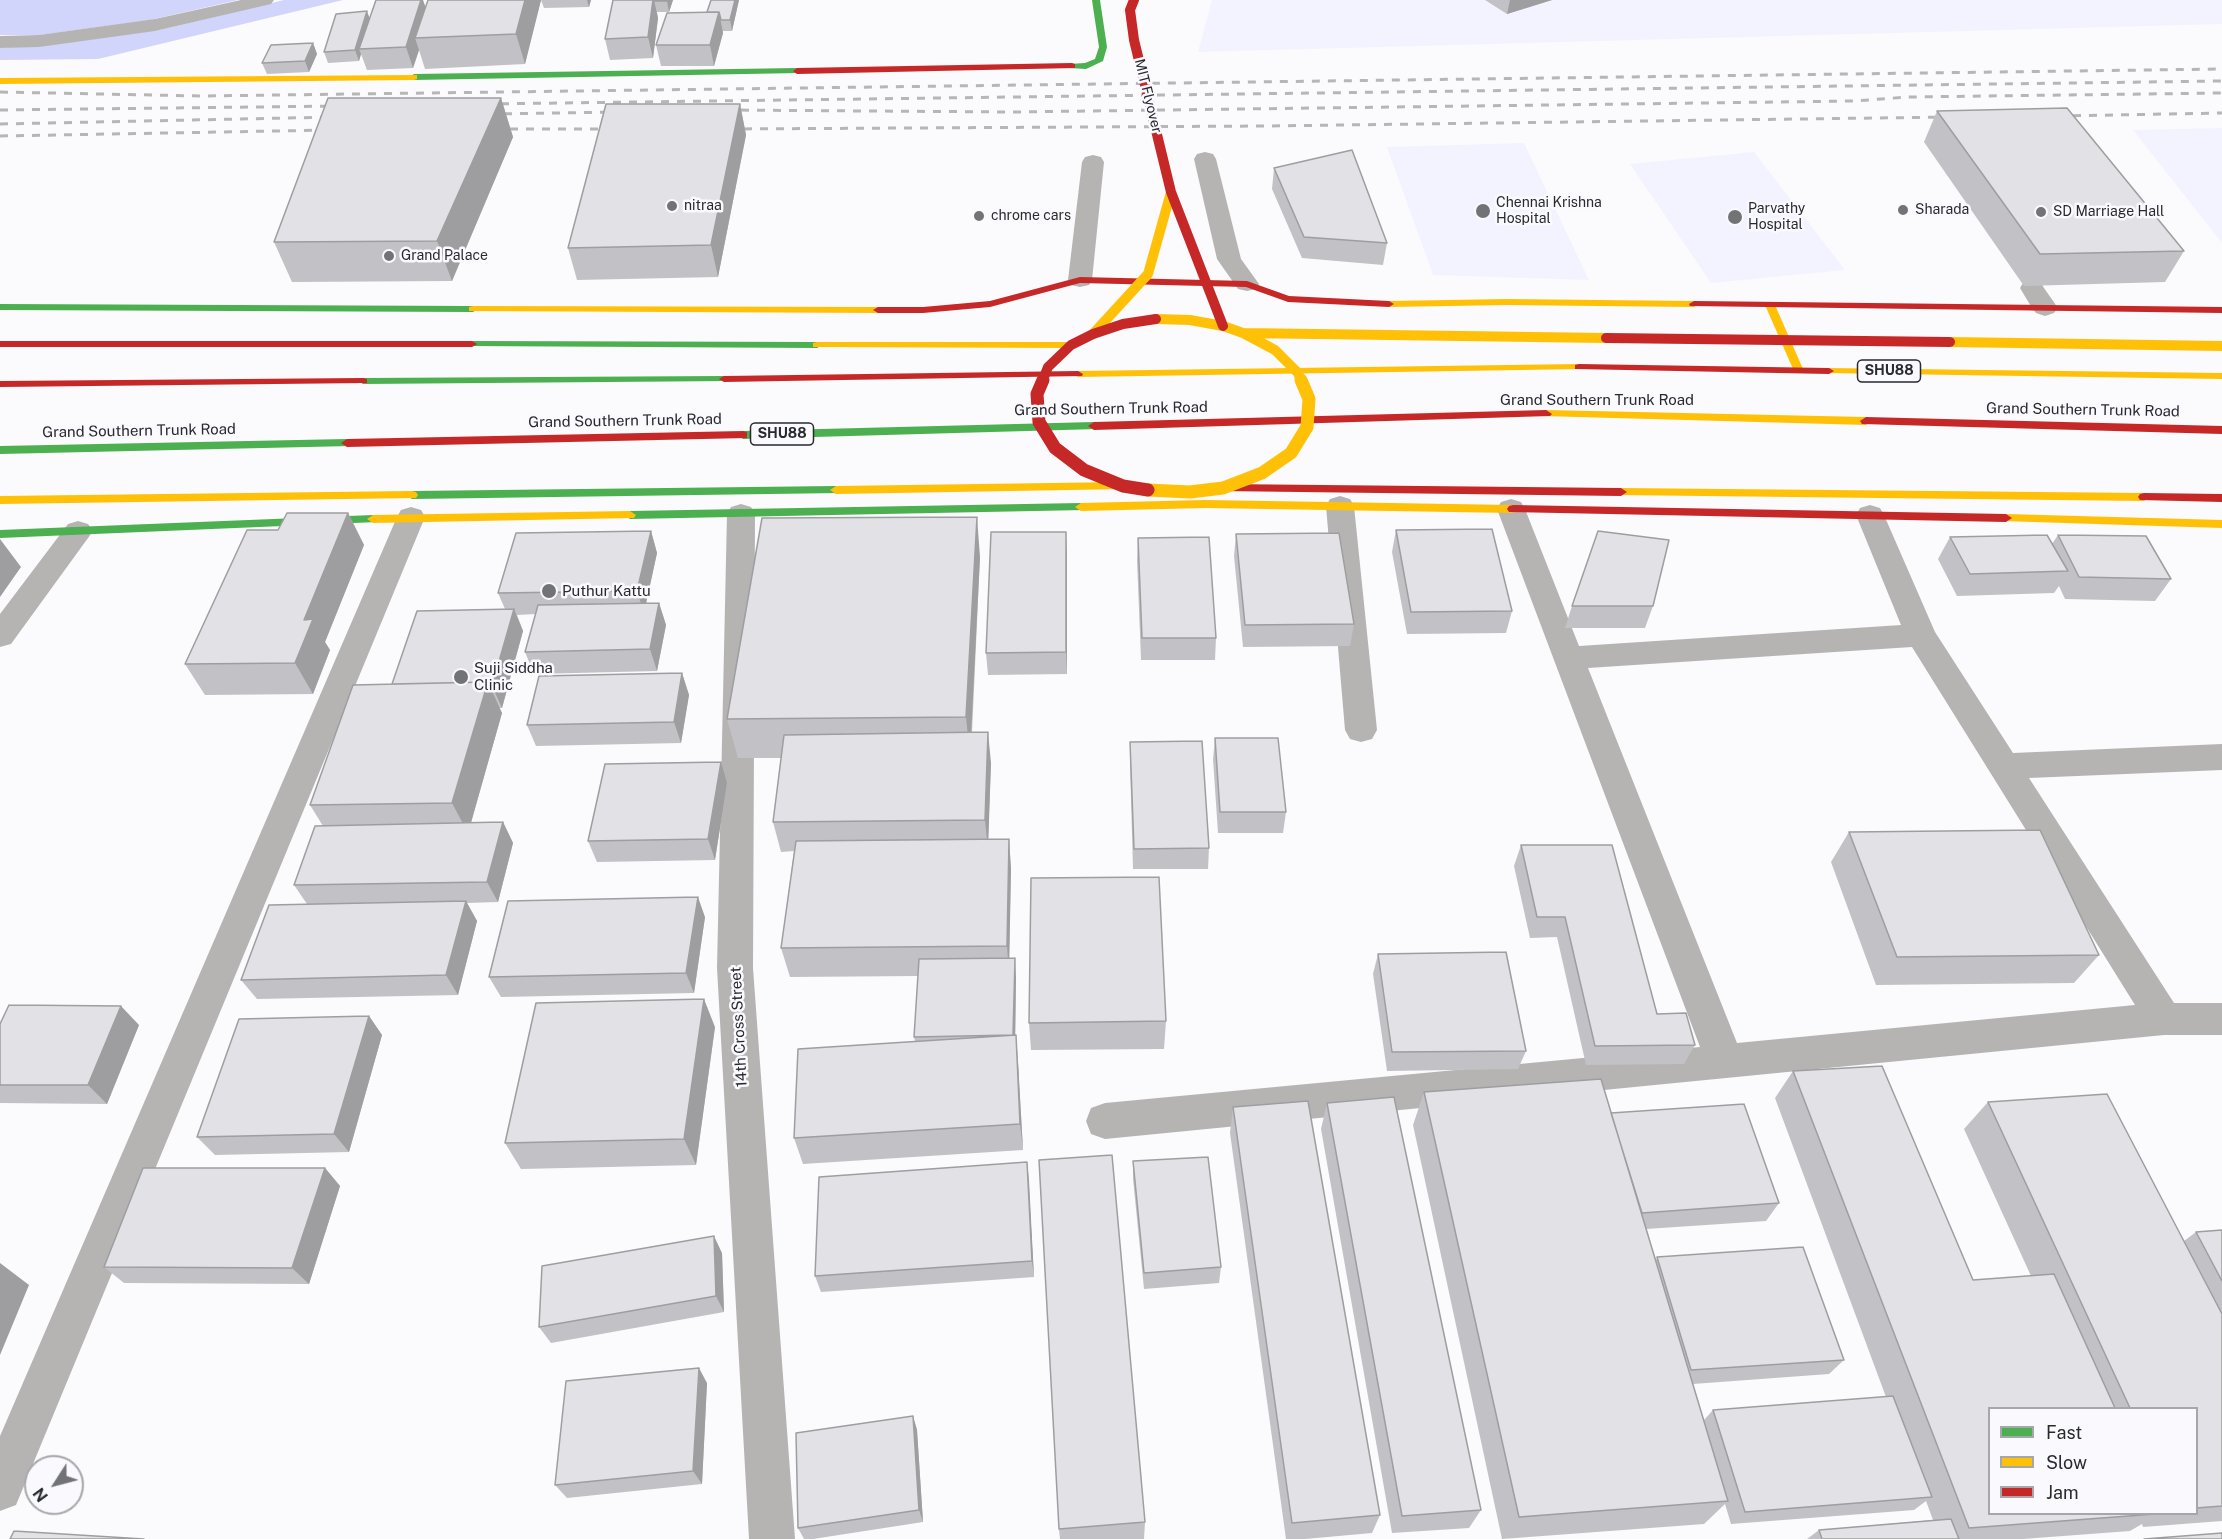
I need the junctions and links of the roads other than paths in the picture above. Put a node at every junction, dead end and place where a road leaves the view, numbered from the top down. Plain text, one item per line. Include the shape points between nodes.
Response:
1 (264, 0) edge
2 (1096, 0) edge
3 (1134, 0) edge
4 (0, 42) edge
5 (0, 81) edge
6 (1204, 159) dead end
7 (1093, 162) dead end
8 (1171, 192) junction
9 (1080, 280) junction
10 (1247, 284) junction
11 (1770, 305) junction
12 (0, 307) edge
13 (2222, 310) edge
14 (1223, 326) junction
15 (1243, 333) junction
16 (1093, 334) junction
17 (0, 344) edge
18 (1071, 345) junction
19 (2222, 346) edge
20 (1798, 369) junction
21 (2222, 375) edge
22 (0, 384) edge
23 (2222, 430) edge
24 (0, 450) edge
25 (1123, 486) junction
26 (1223, 488) junction
27 (2222, 498) edge
28 (0, 500) edge
29 (1340, 506) junction
30 (1511, 509) junction
31 (741, 514) junction
32 (1869, 515) junction
33 (411, 518) junction
34 (2222, 524) edge
35 (78, 531) junction
36 (0, 534) edge
37 (1921, 635) junction
38 (0, 636) edge
39 (1569, 658) junction
40 (1361, 730) dead end
41 (2222, 757) edge
42 (2005, 766) junction
43 (2164, 1019) junction
44 (2222, 1019) edge
45 (1725, 1062) junction
46 (1105, 1120) dead end
47 (0, 1489) edge
48 (772, 1539) edge

1 - 4 lane via 155,25 39,42
2 - 5 main road via 1103,47 1099,61 1086,66
3 - 8 main road, MIT Flyover, bridge via 1130,10 1134,40
6 - 10 street via 1229,259
7 - 9 street
8 - 14 main road, MIT Flyover, bridge
8 - 16 main road, MIT Flyover, bridge via 1148,274
9 - 10 main road
9 - 12 main road via 990,304 923,310
10 - 11 main road via 1288,299 1364,304
11 - 13 main road via 2039,298
11 - 20 main road
14 - 15 main road, bridge
14 - 16 main road, bridge via 1156,319
15 - 19 main road, bridge
15 - 26 main road, bridge via 1275,350 1298,373 1309,399 1307,427 1291,453 1262,473
16 - 18 main road, bridge
17 - 18 main road
18 - 25 main road, bridge via 1048,368 1037,394 1039,422 1055,448 1083,470
20 - 21 main road, SHU88
20 - 22 main road, SHU88 via 1557,366 699,379
23 - 24 main road, Grand Southern Trunk Road / SHU88 via 1563,414
25 - 26 main road, bridge via 1168,492
25 - 28 main road
26 - 27 main road
29 - 30 main road
29 - 31 main road via 1193,504
29 - 40 street
30 - 32 main road
30 - 39 street
31 - 33 main road
31 - 48 street, 14th Cross Street via 735,968
32 - 34 main road
32 - 37 street
33 - 35 main road
33 - 47 street
35 - 36 main road
35 - 38 street
37 - 39 street
37 - 42 street
39 - 45 street
41 - 42 street
42 - 43 street
43 - 44 street
43 - 45 street
45 - 46 street

